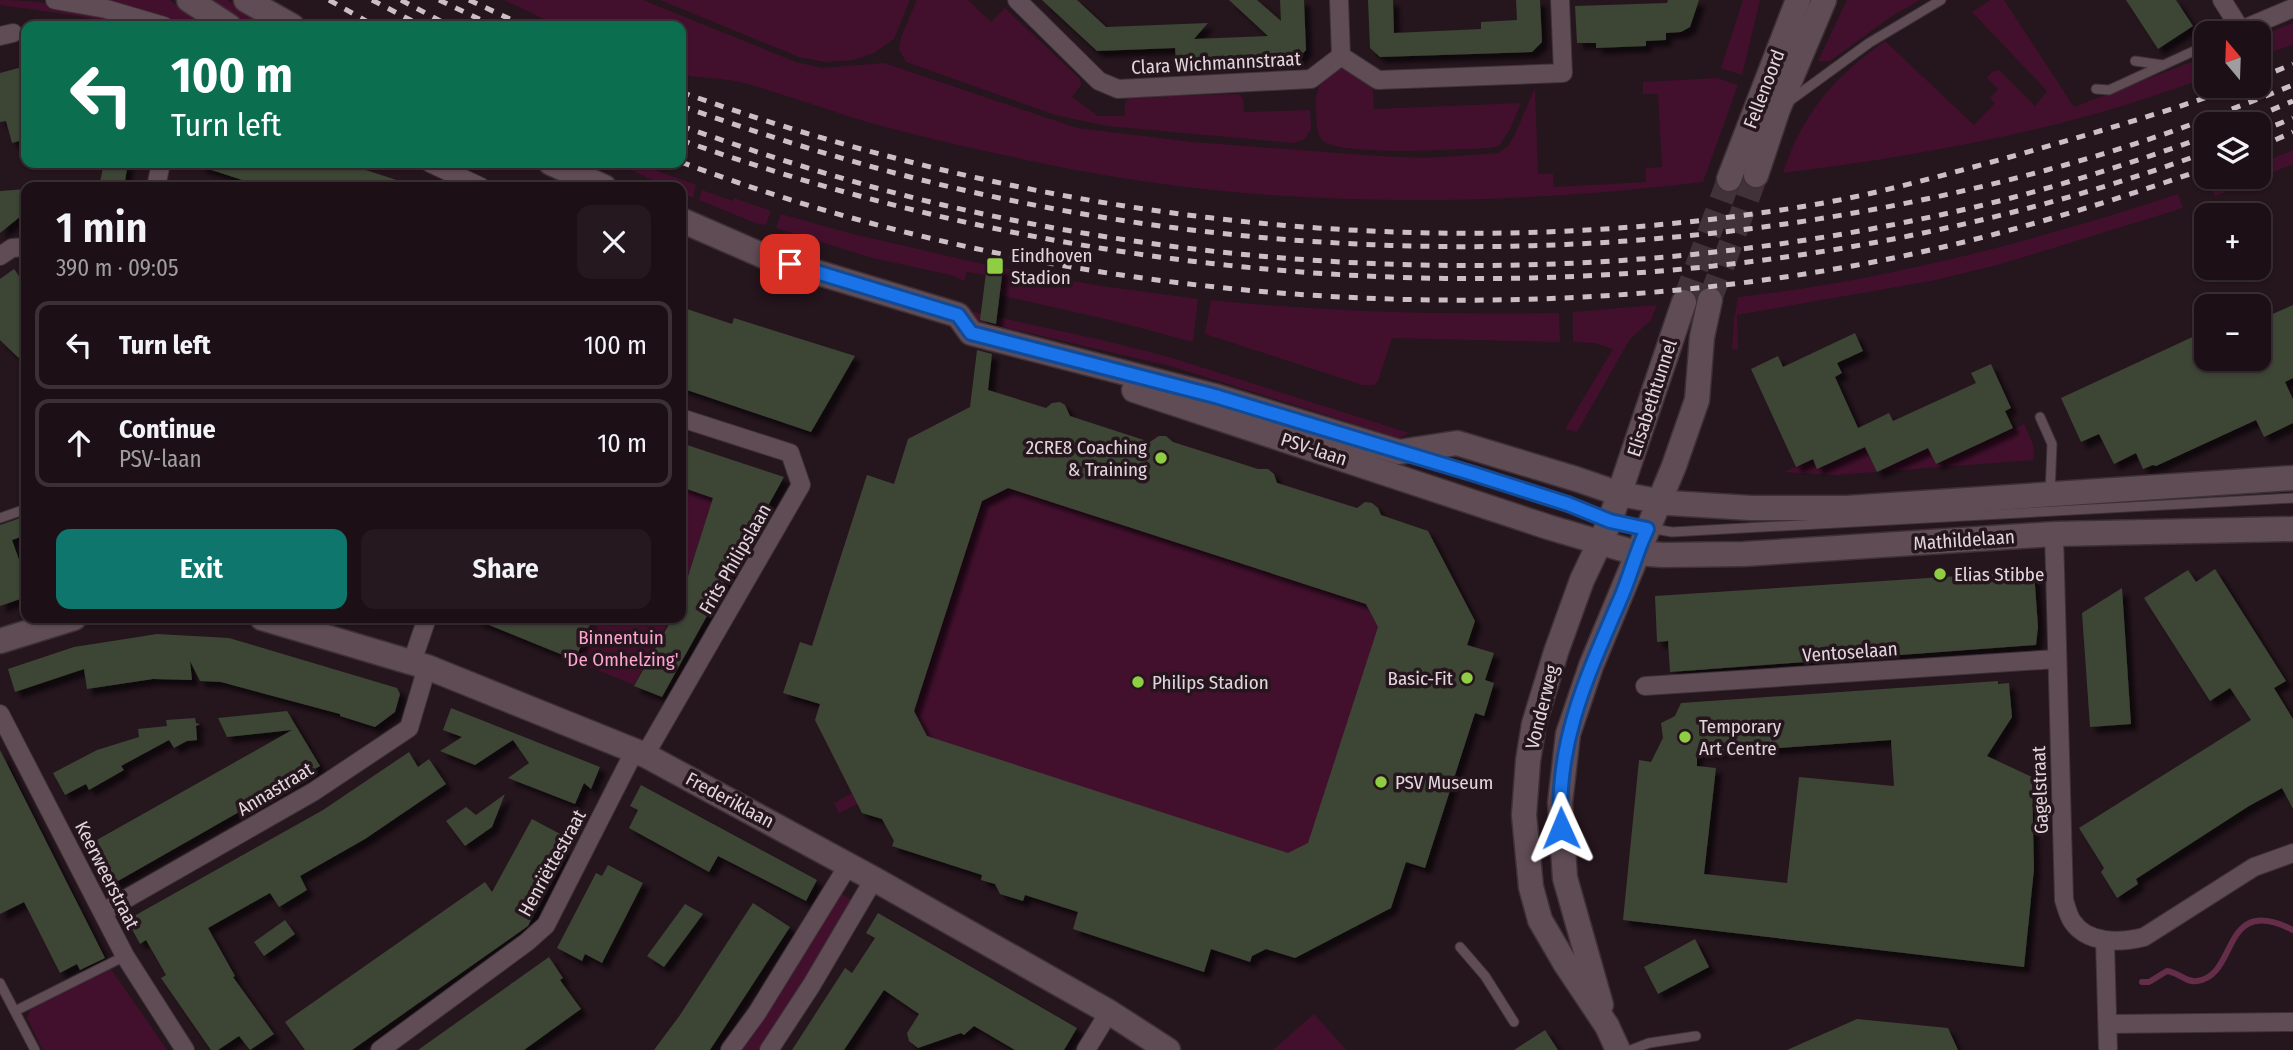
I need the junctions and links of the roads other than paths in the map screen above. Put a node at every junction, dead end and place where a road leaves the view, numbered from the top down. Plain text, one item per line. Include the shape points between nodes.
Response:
1 (55, 0) edge
2 (189, 0) edge
3 (246, 0) edge
4 (1017, 0) edge
5 (1339, 0) edge
6 (1560, 0) edge
7 (1798, 0) edge
8 (1824, 0) edge
9 (1941, 0) edge
10 (2221, 0) edge
11 (2293, 8) edge
12 (147, 21) edge
13 (221, 21) edge
14 (283, 21) edge
15 (2232, 21) edge
16 (2261, 21) edge
17 (2194, 51) edge
18 (1341, 56) junction
19 (2135, 61) dead end
20 (2163, 65) junction
21 (2096, 89) dead end
22 (1778, 110) junction
23 (441, 168) edge
24 (560, 171) edge
25 (1756, 176) tunnel mouth
26 (1729, 178) tunnel mouth
27 (470, 182) edge
28 (590, 182) edge
29 (686, 222) edge
30 (21, 247) edge
31 (0, 256) edge
32 (1710, 300) tunnel mouth
33 (1684, 302) tunnel mouth
34 (1030, 348) junction
35 (2040, 417) dead end
36 (686, 420) edge
37 (1399, 452) junction
38 (2293, 478) edge
39 (1620, 494) junction
40 (2293, 498) edge
41 (1659, 501) junction
42 (21, 511) edge
43 (2052, 514) junction
44 (0, 518) edge
45 (1610, 521) junction
46 (1647, 529) junction
47 (2293, 529) edge
48 (1600, 543) junction
49 (1636, 553) junction
50 (58, 623) edge
51 (279, 623) edge
52 (426, 623) edge
53 (0, 641) edge
54 (2057, 659) junction
55 (419, 664) junction
56 (1645, 686) dead end
57 (0, 714) edge
58 (640, 753) junction
59 (2293, 853) edge
60 (849, 864) junction
61 (874, 878) junction
62 (103, 912) junction
63 (2105, 941) junction
64 (1460, 947) dead end
65 (125, 956) junction
66 (0, 983) edge
67 (15, 1012) junction
68 (1109, 1012) junction
69 (2293, 1021) edge
70 (1514, 1022) dead end
71 (2108, 1024) junction
72 (1607, 1026) junction
73 (1696, 1036) dead end
74 (34, 1050) edge
75 (185, 1050) edge
76 (380, 1050) edge
77 (730, 1050) edge
78 (769, 1050) edge
79 (1086, 1050) edge
80 (1168, 1050) edge
81 (1618, 1050) edge
82 (1631, 1050) edge
83 (2108, 1050) edge

1 - 12 street
2 - 13 main road
3 - 14 main road
4 - 18 street, Clara Wichmannstraat via 1099,81 1118,89 1311,79
5 - 18 street
6 - 18 street via 1563,78 1378,80
7 - 26 main road, Fellenoord
8 - 22 main road, Fellenoord
9 - 22 lane via 1869,43
10 - 15 street
11 - 16 street
17 - 20 lane
19 - 20 lane
20 - 21 lane via 2109,90
22 - 25 main road, Fellenoord
23 - 27 street
24 - 28 main road
29 - 34 main road, PSV-laan via 766,257 958,315 971,333
30 - 31 street
32 - 41 main road, Elisabethtunnel via 1697,400
33 - 39 main road, Elisabethtunnel
34 - 37 main road, PSV-laan via 1215,396
34 - 48 main road, PSV-laan via 1086,375
35 - 43 lane via 2052,444
36 - 58 street, Frits Philipslaan via 790,453 801,485
37 - 39 main road, PSV-laan via 1457,443
37 - 45 lane, PSV-laan
38 - 43 main road, Mathildelaan
39 - 41 main road, Mathildelaan
39 - 45 main road, Elisabethtunnel
40 - 43 lane, Mathildelaan
41 - 43 main road, Mathildelaan via 1751,508
41 - 46 main road, Elisabethtunnel
42 - 44 lane
43 - 46 lane, Mathildelaan via 1696,532
43 - 47 main road, Mathildelaan
43 - 49 main road, Mathildelaan via 1744,554
43 - 54 street, Gagelstraat
45 - 46 lane, Mathildelaan
45 - 48 main road, Vonderweg
46 - 49 main road, Vonderweg
48 - 49 main road, PSV-laan
48 - 72 main road, Vonderweg via 1582,580 1534,724 1524,816 1531,887 1541,920
49 - 72 main road, Vonderweg via 1568,734 1560,803 1565,878
50 - 53 main road
51 - 55 main road, Frederiklaan
52 - 55 street, Annastraat
54 - 56 street, Ventoselaan
54 - 63 street, Gagelstraat via 2064,900 2072,921
55 - 58 main road, Frederiklaan
55 - 62 street, Annastraat via 409,728 313,792
57 - 62 street, Keerweerstraat
58 - 60 main road, Frederiklaan
58 - 76 street, Henriëttestraat via 546,925
59 - 63 street via 2254,867 2144,937
60 - 61 main road, Frederiklaan
60 - 77 street
61 - 68 main road, Frederiklaan
61 - 78 street
62 - 65 street, Keerweerstraat
63 - 71 street
64 - 70 lane
65 - 67 lane
65 - 75 street, Keerweerstraat
66 - 67 lane
67 - 74 lane
68 - 79 street
68 - 80 main road, Frederiklaan
69 - 71 street
71 - 83 street
72 - 81 main road, Vonderweg
73 - 82 lane

